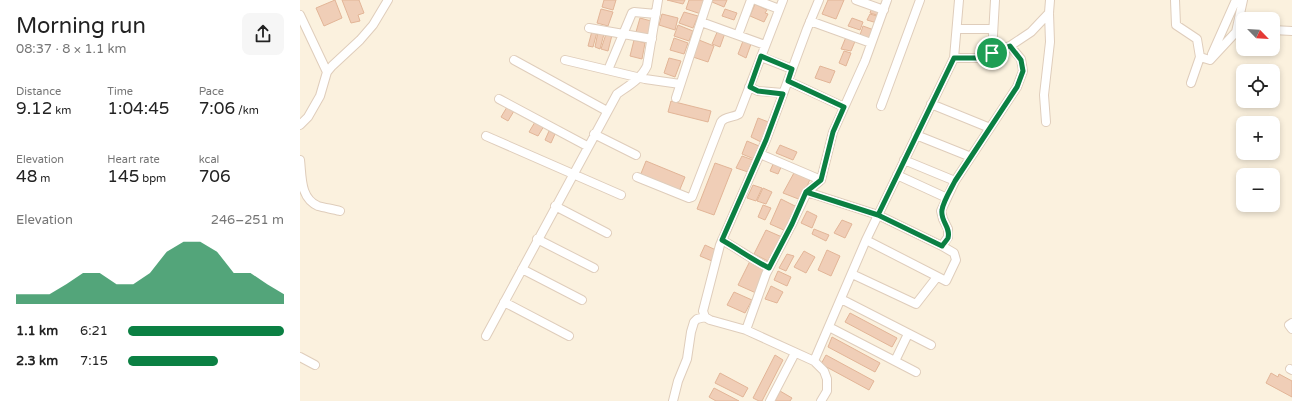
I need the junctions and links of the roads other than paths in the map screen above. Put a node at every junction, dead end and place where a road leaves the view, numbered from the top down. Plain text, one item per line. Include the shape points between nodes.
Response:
1 (388, 0) edge
2 (658, 0) edge
3 (708, 0) edge
4 (751, 0) edge
5 (756, 0) edge
6 (783, 0) edge
7 (819, 0) edge
8 (856, 0) edge
9 (887, 0) edge
10 (920, 0) edge
11 (959, 0) edge
12 (995, 0) edge
13 (1050, 0) edge
14 (1175, 0) edge
15 (1236, 0) edge
16 (1243, 0) edge
17 (779, 9) junction
18 (884, 10) junction
19 (1049, 13) junction
20 (656, 14) junction
21 (300, 15) edge
22 (810, 21) junction
23 (700, 22) junction
24 (589, 28) dead end
25 (957, 29) junction
26 (993, 29) junction
27 (1280, 30) edge
28 (1292, 31) edge
29 (622, 35) junction
30 (738, 35) junction
31 (652, 40) junction
32 (871, 43) junction
33 (766, 45) junction
34 (1010, 46) junction
35 (992, 53) junction
36 (761, 56) junction
37 (1200, 56) junction
38 (954, 58) junction
39 (514, 60) dead end
40 (565, 60) dead end
41 (1210, 60) junction
42 (792, 69) junction
43 (608, 70) junction
44 (327, 72) junction
45 (640, 78) junction
46 (788, 81) junction
47 (1191, 83) dead end
48 (680, 84) junction
49 (750, 87) junction
50 (783, 94) junction
51 (676, 98) dead end
52 (499, 99) dead end
53 (931, 104) junction
54 (881, 106) dead end
55 (844, 107) junction
56 (607, 110) junction
57 (1046, 122) dead end
58 (300, 125) edge
59 (990, 128) junction
60 (594, 134) junction
61 (916, 135) junction
62 (486, 136) dead end
63 (587, 146) junction
64 (760, 154) junction
65 (636, 155) dead end
66 (971, 157) junction
67 (300, 160) edge
68 (904, 160) junction
69 (573, 174) junction
70 (897, 175) junction
71 (637, 177) dead end
72 (821, 180) junction
73 (955, 181) junction
74 (806, 192) junction
75 (621, 195) dead end
76 (947, 198) junction
77 (555, 206) junction
78 (340, 211) dead end
79 (878, 215) junction
80 (607, 233) dead end
81 (538, 239) junction
82 (722, 240) junction
83 (866, 240) junction
84 (942, 246) junction
85 (594, 268) dead end
86 (769, 268) junction
87 (522, 269) junction
88 (852, 274) junction
89 (937, 277) junction
90 (841, 299) junction
91 (582, 300) dead end
92 (504, 302) junction
93 (705, 317) junction
94 (1292, 323) edge
95 (829, 326) junction
96 (1292, 329) edge
97 (746, 330) junction
98 (908, 334) junction
99 (486, 336) dead end
100 (569, 336) dead end
101 (931, 346) dead end
102 (796, 353) junction
103 (300, 357) edge
104 (814, 361) junction
105 (895, 361) junction
106 (315, 365) dead end
107 (916, 372) dead end
108 (673, 401) edge
109 (770, 401) edge
110 (821, 401) edge

1 - 44 street via 360,40
2 - 20 street
3 - 23 street
4 - 30 street
5 - 17 street
6 - 17 street
7 - 22 street
8 - 18 street
9 - 18 street
10 - 54 street
11 - 25 street
12 - 26 street
13 - 19 street
14 - 37 street via 1176,25 1197,39
15 - 41 street
16 - 41 street via 1236,32
17 - 33 street
18 - 32 street
19 - 34 street via 1031,32
19 - 57 street via 1050,42 1044,95
20 - 29 street via 632,13
20 - 31 street
21 - 44 street
22 - 32 street
22 - 42 street
23 - 30 street
23 - 48 street
24 - 29 street
25 - 26 street
25 - 38 street
26 - 35 street
27 - 28 street
29 - 31 street
29 - 43 street
30 - 33 street
31 - 45 street via 647,66
32 - 55 street
33 - 36 street
34 - 35 street
34 - 59 street via 1021,60 1023,71 1017,87
35 - 38 street via 976,58
36 - 42 street
36 - 49 street
37 - 41 street
37 - 47 street
38 - 53 street
39 - 56 street
40 - 43 street
42 - 46 street
43 - 45 street
44 - 58 street via 320,96 308,117
45 - 48 street
45 - 56 street via 617,94
46 - 50 street
46 - 55 street
48 - 51 street
49 - 50 street via 758,91
49 - 71 street via 739,114 724,118 721,122 692,197
50 - 64 street
52 - 63 street
53 - 59 street
53 - 61 street
55 - 72 street via 833,132
56 - 60 street
59 - 66 street
60 - 63 street
60 - 65 street
61 - 66 street
61 - 68 street
62 - 69 street
63 - 69 street
64 - 72 street
64 - 82 street
66 - 73 street
67 - 78 street via 306,196 318,205
68 - 70 street
68 - 73 street
69 - 75 street
69 - 77 street
70 - 76 street
70 - 79 street
72 - 74 street
73 - 76 street
74 - 79 street
74 - 86 street
76 - 84 street via 942,211 948,237
77 - 80 street
77 - 81 street
79 - 83 street
79 - 84 street
81 - 85 street
81 - 87 street
82 - 86 street
82 - 93 street via 703,311
83 - 88 street
83 - 89 street
84 - 89 street via 954,253 956,260 946,281
86 - 97 street
87 - 91 street
87 - 92 street
88 - 89 street via 916,304
88 - 90 street
90 - 95 street
90 - 98 street
92 - 99 street
92 - 100 street
93 - 97 street
93 - 108 street via 694,322 687,359
94 - 96 street via 1289,325
95 - 104 street
95 - 105 street
97 - 102 street
98 - 101 street
98 - 105 street
102 - 104 street
102 - 109 street
103 - 106 street
104 - 110 street via 824,371 827,379 827,391
105 - 107 street

